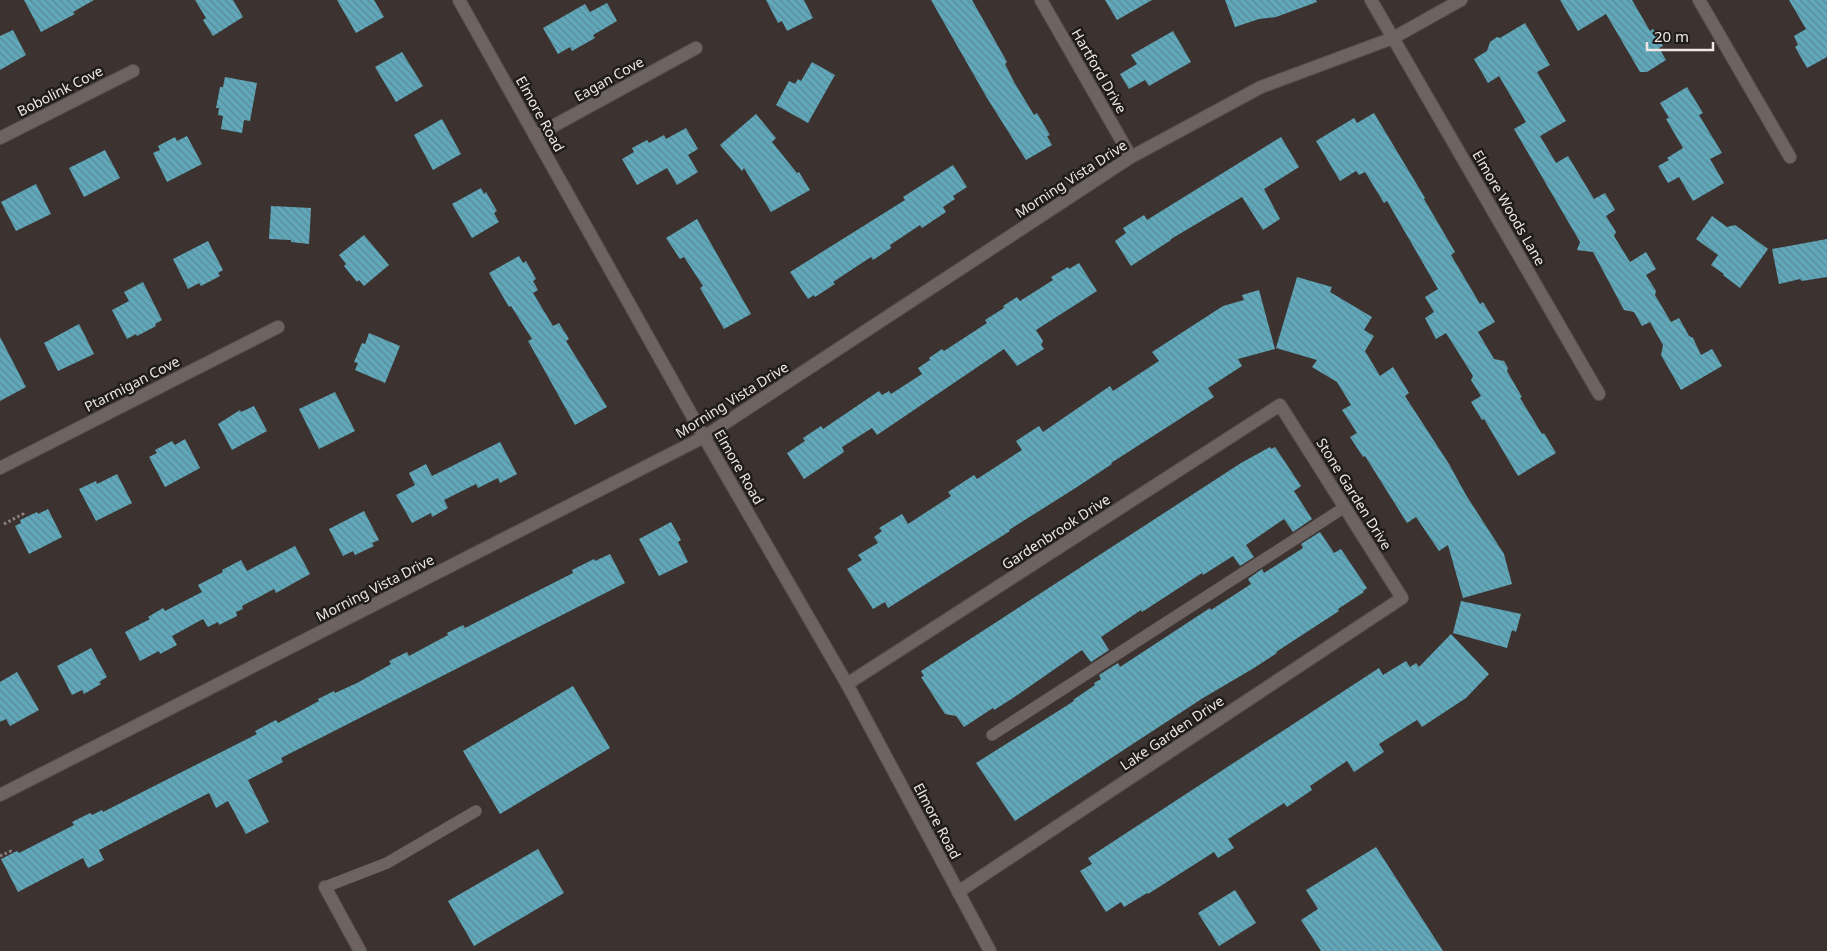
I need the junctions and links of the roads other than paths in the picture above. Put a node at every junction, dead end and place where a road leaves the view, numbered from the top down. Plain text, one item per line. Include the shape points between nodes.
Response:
1 (459, 0) edge
2 (1041, 0) edge
3 (1371, 0) edge
4 (1461, 0) edge
5 (1699, 0) edge
6 (1393, 38) junction
7 (696, 48) dead end
8 (133, 71) dead end
9 (535, 136) junction
10 (0, 138) edge
11 (1132, 157) junction
12 (1790, 157) dead end
13 (278, 327) dead end
14 (1599, 394) dead end
15 (1280, 405) joint
16 (704, 438) junction
17 (0, 468) edge
18 (1345, 507) junction
19 (1402, 598) joint
20 (847, 684) junction
21 (992, 735) dead end
22 (0, 795) edge
23 (476, 810) dead end
24 (325, 887) joint
25 (958, 892) junction
26 (360, 951) edge
27 (990, 951) edge

1 - 9 street, Elmore Road
2 - 11 street, Hartford Drive
3 - 6 street, Elmore Woods Lane
4 - 6 street, Morning Vista Drive
5 - 12 street
6 - 11 street, Morning Vista Drive via 1261,87
6 - 14 street, Elmore Woods Lane
7 - 9 street, Eagan Cove
8 - 10 street, Bobolink Cove
9 - 16 street, Elmore Road
11 - 16 street, Morning Vista Drive
13 - 17 street, Ptarmigan Cove
15 - 18 street, Stone Garden Drive
15 - 20 street, Gardenbrook Drive
16 - 20 street, Elmore Road
16 - 22 street, Morning Vista Drive
18 - 19 street, Stone Garden Drive
18 - 21 lane
19 - 25 street, Lake Garden Drive
20 - 25 street, Elmore Road
23 - 24 lane via 387,863
24 - 26 street
25 - 27 street, Elmore Road

